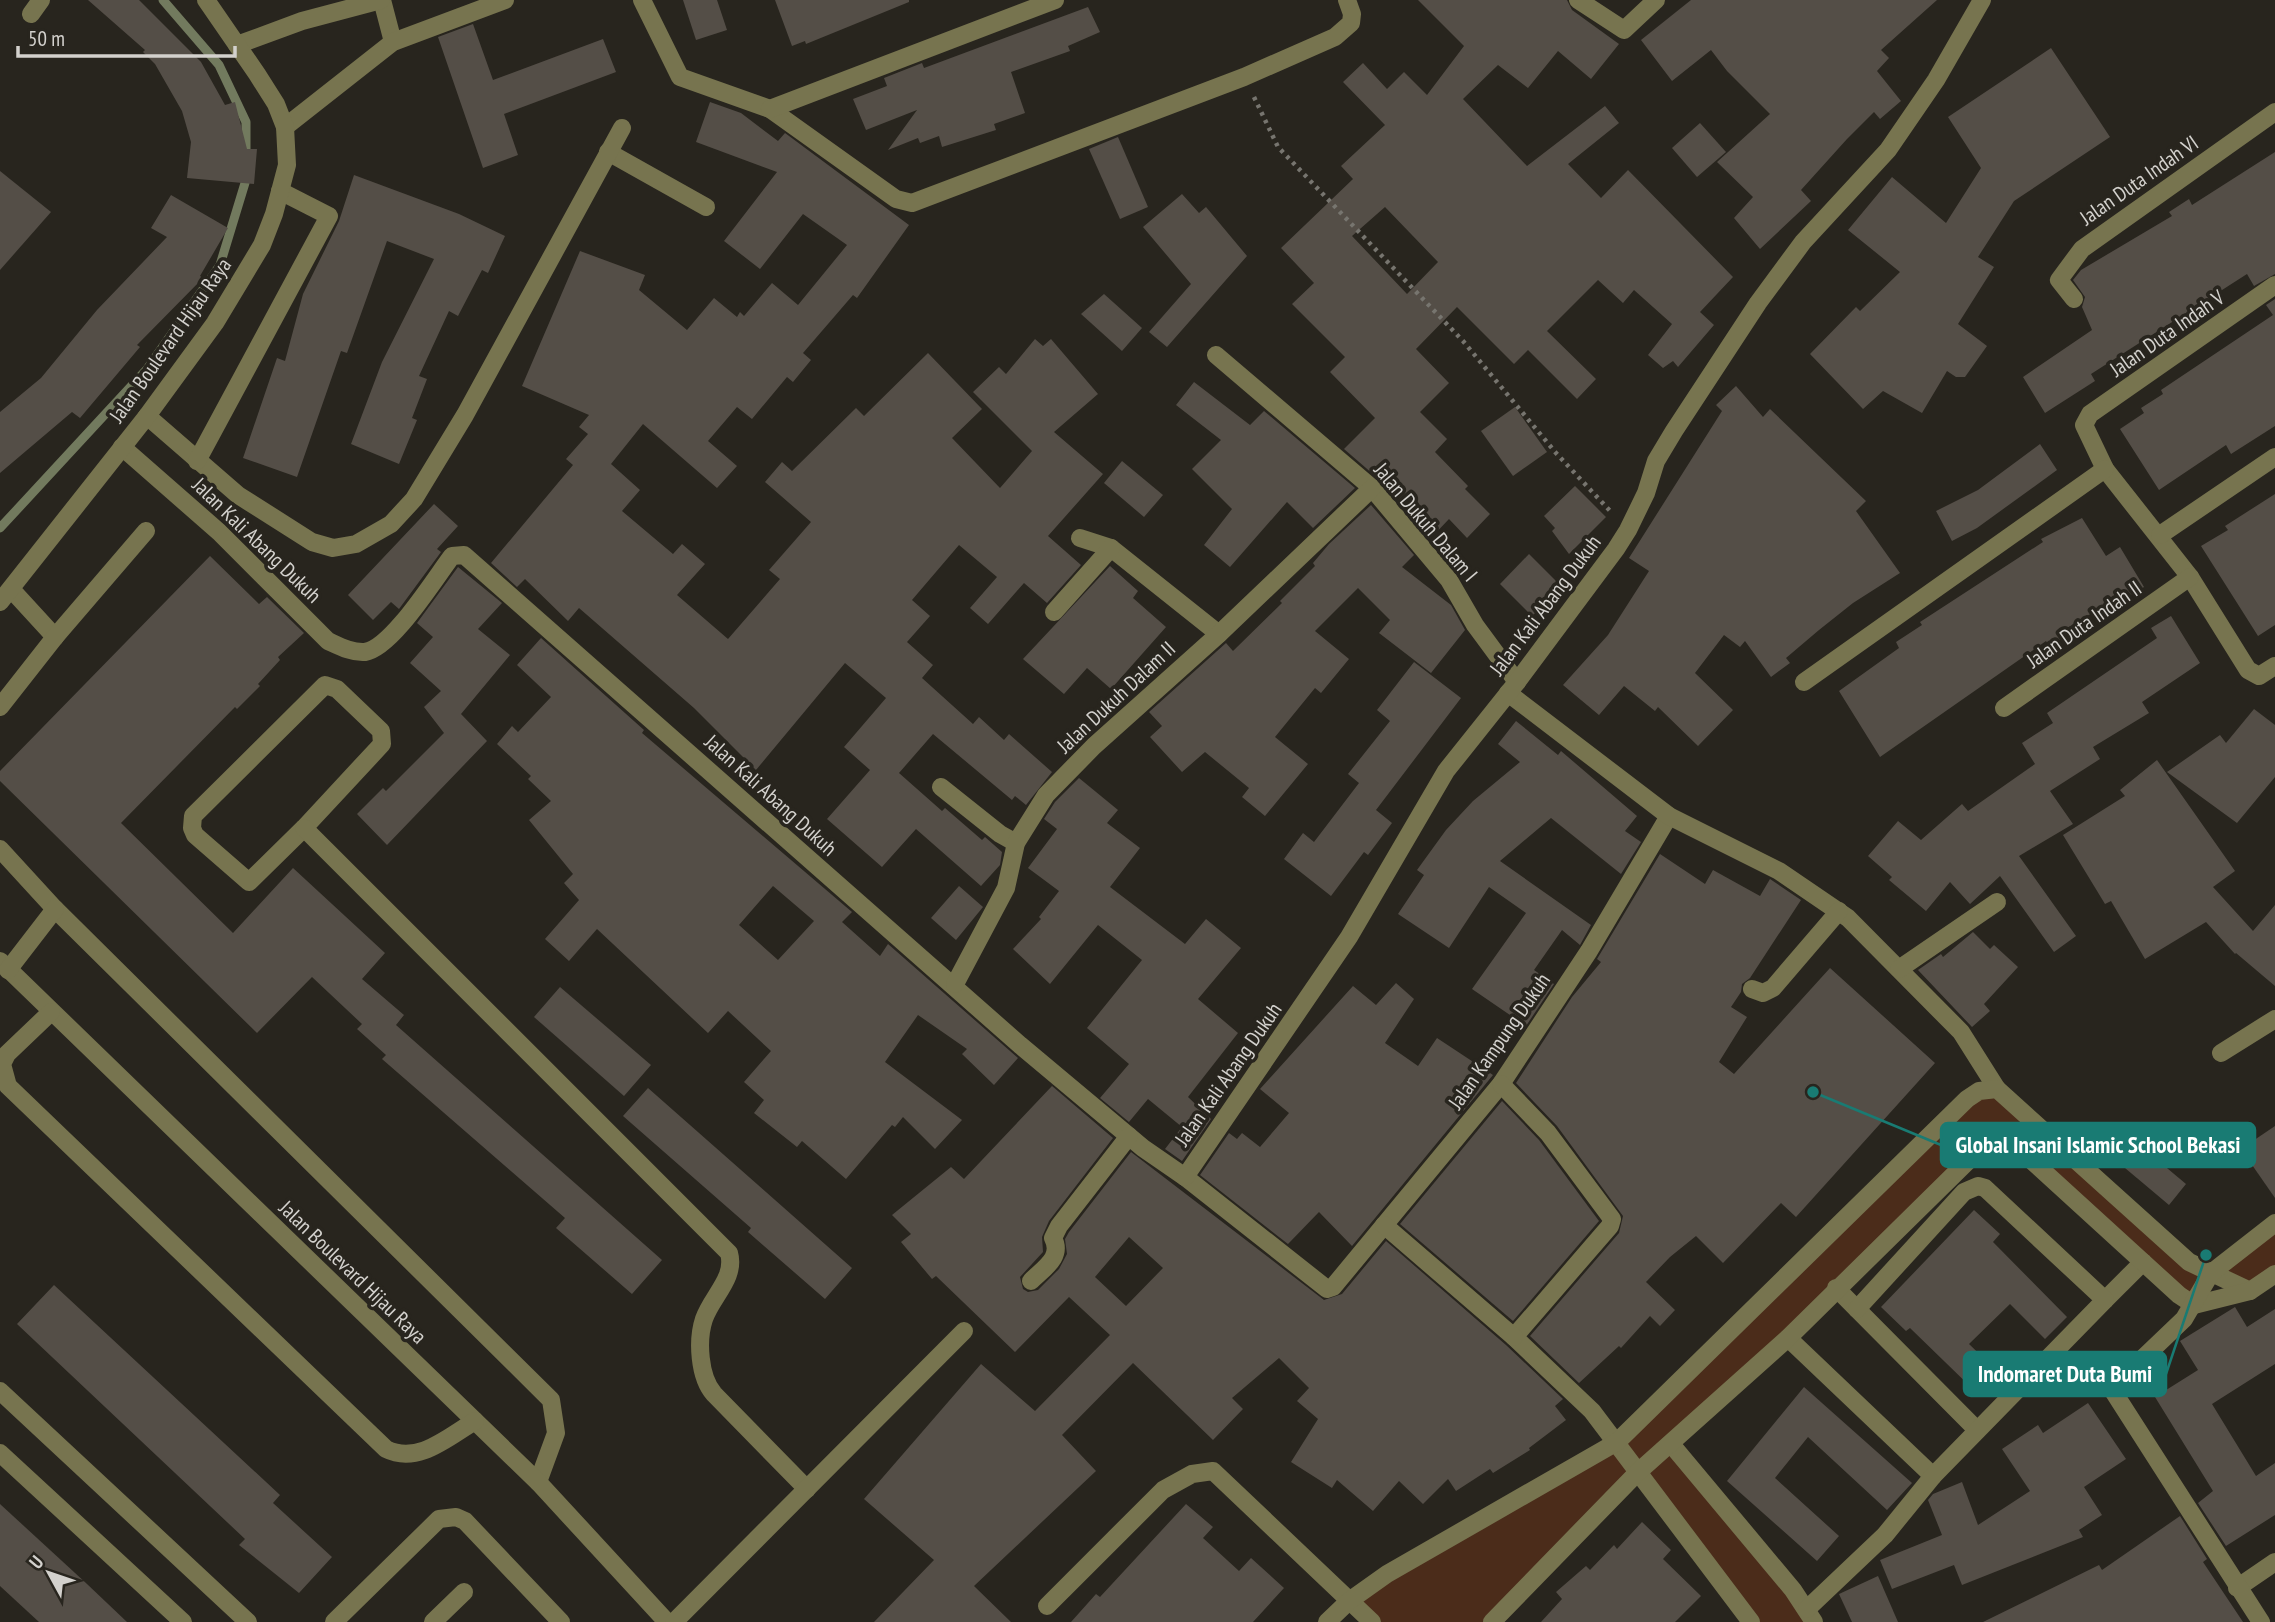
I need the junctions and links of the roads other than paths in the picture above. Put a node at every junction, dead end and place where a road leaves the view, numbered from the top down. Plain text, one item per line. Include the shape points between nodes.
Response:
1 (381, 0) edge
2 (505, 0) edge
3 (642, 0) edge
4 (1055, 0) edge
5 (1347, 0) edge
6 (1578, 0) edge
7 (1656, 0) edge
8 (1982, 0) edge
9 (209, 2) edge
10 (393, 42) junction
11 (237, 45) junction
12 (770, 109) junction
13 (2275, 112) edge
14 (285, 127) junction
15 (622, 128) dead end
16 (608, 152) junction
17 (280, 191) junction
18 (706, 207) dead end
19 (2275, 285) edge
20 (2074, 299) dead end
21 (1216, 355) dead end
22 (147, 416) junction
23 (122, 447) junction
24 (2275, 457) edge
25 (197, 461) junction
26 (2105, 469) junction
27 (1372, 488) junction
28 (146, 531) dead end
29 (2160, 535) junction
30 (1080, 538) dead end
31 (1111, 548) junction
32 (2190, 577) junction
33 (5, 595) edge
34 (1054, 612) dead end
35 (1219, 634) junction
36 (55, 637) junction
37 (2275, 666) edge
38 (1804, 682) dead end
39 (1513, 687) junction
40 (0, 707) edge
41 (2004, 708) dead end
42 (941, 787) dead end
43 (1669, 816) junction
44 (304, 828) junction
45 (1016, 843) junction
46 (0, 849) edge
47 (1997, 902) dead end
48 (55, 909) junction
49 (1839, 911) junction
50 (4, 965) edge
51 (1899, 969) junction
52 (954, 984) junction
53 (1752, 989) dead end
54 (51, 1012) junction
55 (2275, 1019) edge
56 (2221, 1053) dead end
57 (1501, 1084) junction
58 (1997, 1089) junction
59 (1129, 1136) junction
60 (1185, 1177) junction
61 (2275, 1223) edge
62 (1384, 1225) junction
63 (2143, 1262) junction
64 (2211, 1273) junction
65 (2275, 1274) edge
66 (1031, 1281) dead end
67 (1836, 1288) junction
68 (2250, 1291) junction
69 (2105, 1300) junction
70 (2194, 1305) junction
71 (1857, 1309) junction
72 (964, 1331) dead end
73 (1514, 1337) junction
74 (1788, 1338) junction
75 (0, 1391) edge
76 (475, 1421) junction
77 (1978, 1430) junction
78 (1617, 1442) junction
79 (1671, 1444) junction
80 (0, 1453) edge
81 (1637, 1473) junction
82 (1933, 1476) junction
83 (538, 1482) junction
84 (807, 1489) junction
85 (2275, 1562) edge
86 (2237, 1588) junction
87 (464, 1592) dead end
88 (1349, 1601) junction
89 (1047, 1606) dead end
90 (1810, 1616) edge
91 (183, 1622) edge
92 (247, 1622) edge
93 (334, 1622) edge
94 (433, 1622) edge
95 (561, 1622) edge
96 (667, 1622) edge
97 (674, 1622) edge
98 (1327, 1622) edge
99 (1372, 1622) edge
100 (1492, 1622) edge
101 (1751, 1622) edge
102 (2261, 1622) edge

1 - 10 street
1 - 11 street via 302,21
2 - 10 street
3 - 12 street via 680,77
4 - 12 street
5 - 12 street via 1352,13 1345,30 1244,77 912,203 896,199
6 - 7 street via 1624,30
8 - 39 street, Jalan Kali Abang Dukuh via 1936,80 1888,150 1803,242 1758,303 1662,451 1628,530
9 - 11 street, Jalan Boulevard Hijau Raya
10 - 14 street
11 - 14 street, Jalan Boulevard Hijau Raya via 276,104
13 - 20 street, Jalan Duta Indah VI via 2081,249 2059,280
14 - 17 street, Jalan Boulevard Hijau Raya via 287,165
15 - 16 street
16 - 18 street
16 - 25 street via 465,415 414,499 391,524 356,544 333,548 312,542 238,495
17 - 22 street, Jalan Boulevard Hijau Raya via 262,245 215,323
17 - 25 street via 328,216
19 - 26 street, Jalan Duta Indah V via 2086,419 2085,431
21 - 27 street, Jalan Dukuh Dalam I
22 - 23 street, Jalan Boulevard Hijau Raya
22 - 25 street
23 - 33 street, Jalan Boulevard Hijau Raya
23 - 52 street, Jalan Kali Abang Dukuh via 219,532 328,641 348,650 362,652 383,643 452,556 464,555
24 - 29 street
26 - 29 street
26 - 38 street
27 - 35 street, Jalan Dukuh Dalam II
27 - 39 street, Jalan Dukuh Dalam I via 1449,580
28 - 36 street
29 - 32 street
30 - 31 street
31 - 34 street
31 - 35 street
32 - 37 street via 2248,670 2259,676
32 - 41 street, Jalan Duta Indah II
33 - 36 street
35 - 45 street, Jalan Dukuh Dalam II via 1046,795
36 - 40 street
39 - 43 street
39 - 60 street, Jalan Kali Abang Dukuh via 1446,771 1349,937
42 - 45 street
43 - 49 street via 1779,871
43 - 57 street, Jalan Kampung Dukuh via 1589,951
44 - 44 street via 249,882 195,835 191,821 321,687 328,685 381,731 382,744
44 - 84 street via 729,1253 730,1271 703,1326 704,1379 713,1394
45 - 52 street, Jalan Dukuh Dalam II via 1006,888
46 - 48 street
47 - 51 street
48 - 50 street
48 - 83 street via 551,1400 556,1433
49 - 51 street
49 - 53 street via 1773,988 1763,993
50 - 54 street, Jalan Boulevard Hijau Raya
51 - 58 street via 1961,1032
52 - 59 street, Jalan Kali Abang Dukuh
54 - 76 street, Jalan Boulevard Hijau Raya
54 - 76 street via 2,1064 8,1086 386,1449 408,1455 425,1451
55 - 56 street
57 - 62 street, Jalan Kampung Dukuh
57 - 73 street via 1548,1133 1612,1219
58 - 64 street via 2189,1262
58 - 78 street via 1979,1091 1967,1099
59 - 60 street, Jalan Kali Abang Dukuh
59 - 66 street via 1059,1226 1053,1238 1056,1256
60 - 62 street, Jalan Kampung Dukuh via 1327,1289
61 - 64 street
62 - 73 street
63 - 67 street via 2019,1149 1998,1144 1978,1151
63 - 69 street
63 - 70 street
64 - 68 street
64 - 70 street
65 - 68 street
67 - 71 street
67 - 74 street
68 - 70 street
69 - 71 street via 1978,1186 1964,1192
69 - 77 street
70 - 86 street via 2113,1391
71 - 77 street
72 - 84 street
73 - 78 street via 1592,1411
74 - 79 street
74 - 82 street
75 - 92 street
76 - 83 street, Jalan Boulevard Hijau Raya
77 - 82 street
78 - 81 street
78 - 88 street via 1387,1574
79 - 81 street
79 - 90 street
80 - 91 street
81 - 100 street
81 - 101 street
82 - 90 street
83 - 96 street, Jalan Boulevard Hijau Raya
84 - 97 street
85 - 86 street
86 - 102 street
87 - 94 street
88 - 89 street via 1213,1471 1192,1474 1163,1490
88 - 98 street
88 - 99 street
93 - 95 street via 447,1516 465,1521

